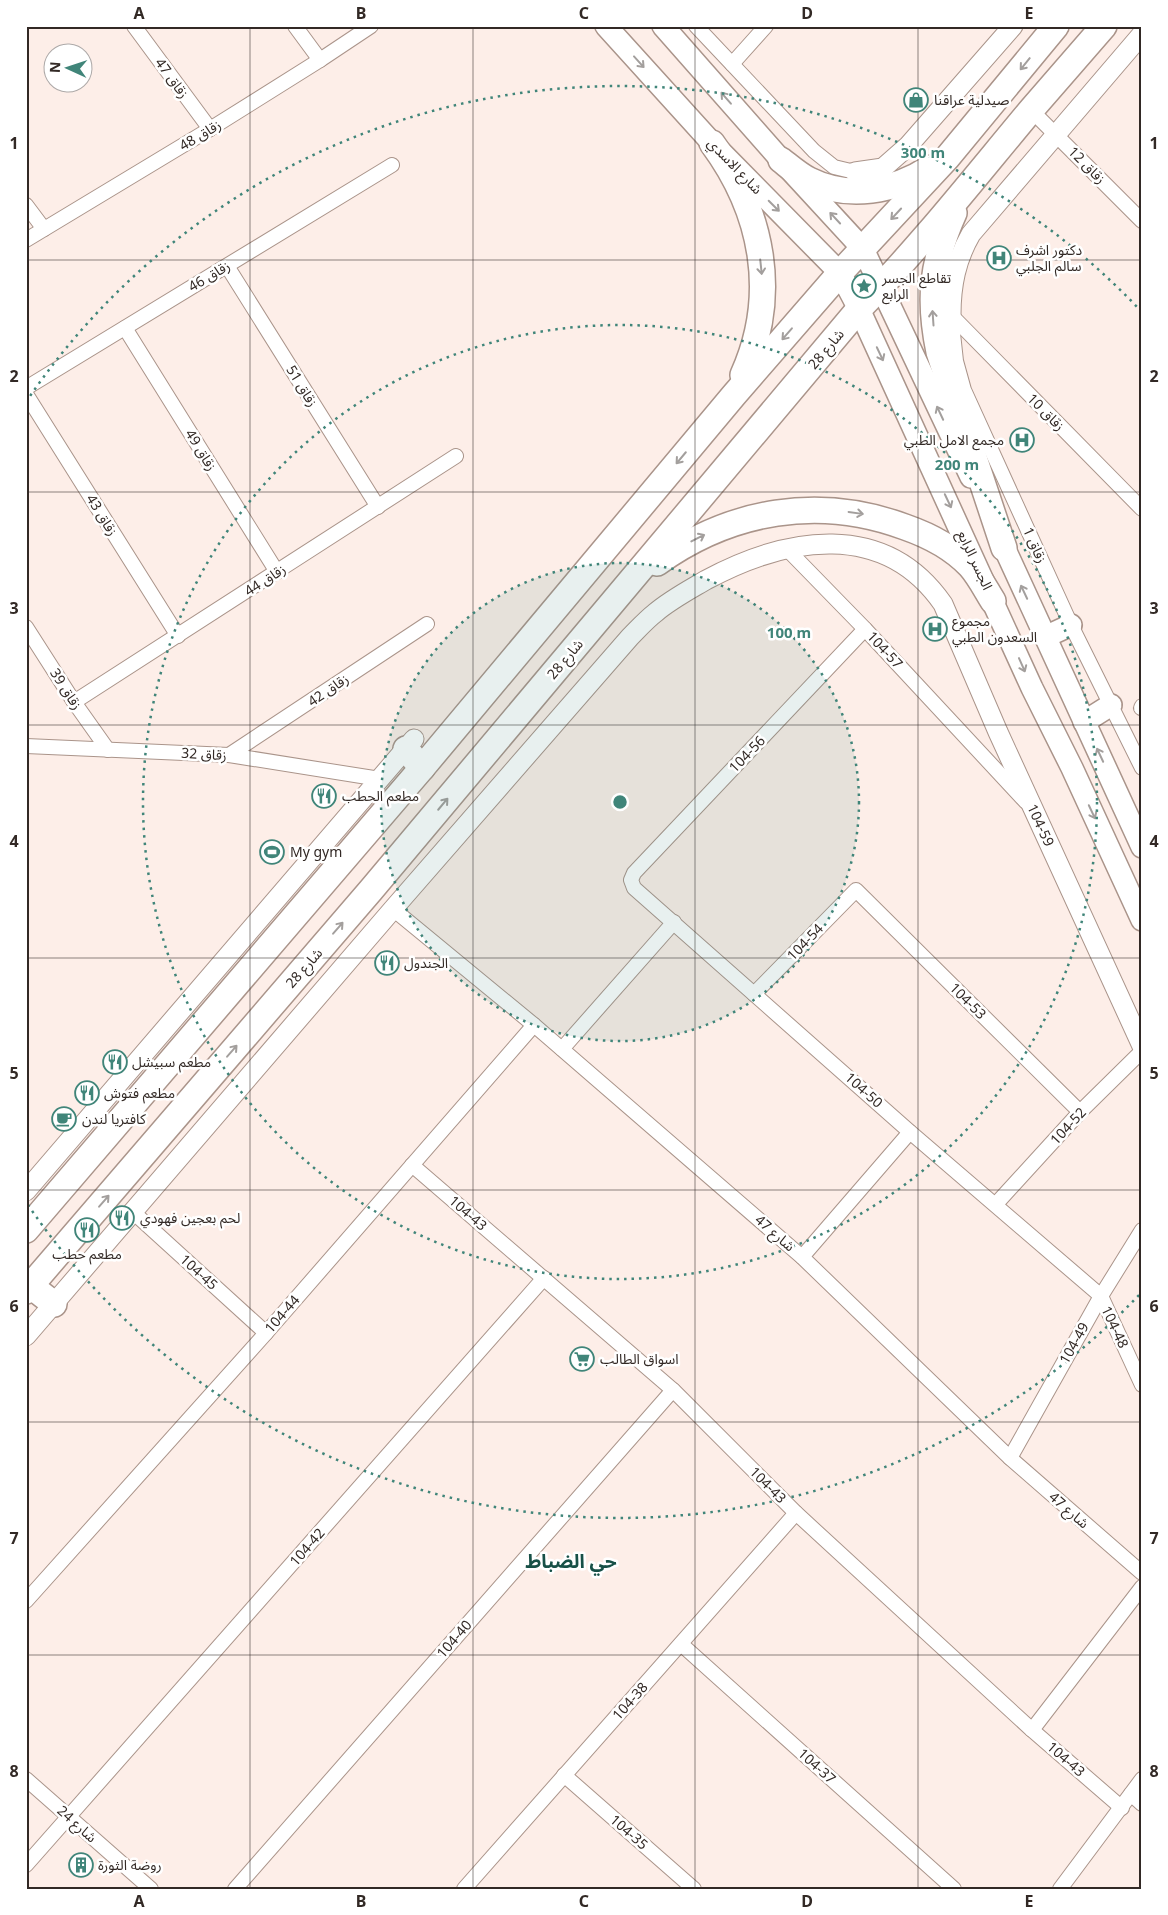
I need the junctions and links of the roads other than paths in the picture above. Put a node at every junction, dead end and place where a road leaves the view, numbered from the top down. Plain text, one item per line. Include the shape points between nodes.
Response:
1 (134, 26) edge
2 (295, 26) edge
3 (371, 26) edge
4 (606, 26) edge
5 (663, 26) edge
6 (696, 26) edge
7 (766, 26) edge
8 (1013, 26) edge
9 (1056, 26) edge
10 (1104, 26) edge
11 (1142, 34) edge
12 (320, 60) junction
13 (732, 64) junction
14 (1031, 110) junction
15 (210, 129) junction
16 (1056, 134) junction
17 (712, 143) junction
18 (948, 158) junction
19 (781, 160) junction
20 (392, 165) dead end
21 (856, 172) joint
22 (976, 178) junction
23 (26, 205) edge
24 (1142, 221) edge
25 (44, 229) junction
26 (26, 240) edge
27 (863, 249) junction
28 (227, 266) junction
29 (840, 273) junction
30 (881, 287) junction
31 (859, 309) junction
32 (951, 315) junction
33 (125, 328) junction
34 (26, 388) edge
35 (26, 394) edge
36 (734, 395) junction
37 (456, 456) dead end
38 (378, 507) junction
39 (1142, 509) edge
40 (786, 548) junction
41 (1004, 548) junction
42 (277, 572) junction
43 (994, 601) junction
44 (606, 611) junction
45 (427, 624) dead end
46 (1072, 625) junction
47 (26, 627) edge
48 (865, 629) junction
49 (178, 636) junction
50 (1045, 637) junction
51 (74, 702) junction
52 (1111, 705) junction
53 (1084, 722) junction
54 (410, 744) joint
55 (26, 746) edge
56 (108, 750) junction
57 (229, 755) junction
58 (422, 768) junction
59 (1142, 768) edge
60 (380, 779) junction
61 (1036, 812) junction
62 (1142, 847) edge
63 (631, 880) joint
64 (856, 890) joint
65 (393, 909) junction
66 (1142, 920) edge
67 (674, 922) junction
68 (754, 994) junction
69 (534, 1025) junction
70 (1142, 1046) edge
71 (562, 1049) junction
72 (1142, 1051) edge
73 (1080, 1112) junction
74 (910, 1132) junction
75 (412, 1165) junction
76 (26, 1191) edge
77 (996, 1204) junction
78 (133, 1212) junction
79 (26, 1230) edge
80 (1142, 1230) edge
81 (802, 1257) junction
82 (544, 1278) junction
83 (29, 1288) edge
84 (1101, 1296) junction
85 (54, 1304) junction
86 (266, 1333) junction
87 (26, 1336) edge
88 (1142, 1385) edge
89 (673, 1390) junction
90 (1010, 1458) junction
91 (796, 1514) junction
92 (1142, 1573) edge
93 (1142, 1587) edge
94 (26, 1601) edge
95 (680, 1644) junction
96 (1032, 1730) junction
97 (564, 1775) junction
98 (26, 1779) edge
99 (1142, 1779) edge
100 (1131, 1794) junction
101 (1142, 1804) edge
102 (1122, 1808) junction
103 (70, 1816) junction
104 (26, 1865) edge
105 (150, 1889) edge
106 (235, 1889) edge
107 (464, 1889) edge
108 (694, 1889) edge
109 (954, 1889) edge
110 (1060, 1889) edge

1 - 15 street, زقاق 47
2 - 12 street
3 - 12 street, زقاق 48
4 -> 17 main road, شارع الاسدي
19 -> 5 main road
6 - 13 street
7 - 13 street
8 - 21 main road via 908,146 883,168
9 -> 18 highway
10 - 14 highway, شارع 28
11 - 16 main road
12 - 15 street, زقاق 48
13 - 21 street via 814,151 834,167
14 - 16 street, زقاق 12
14 - 22 highway, شارع 28
15 - 25 street, زقاق 48
16 - 24 street, زقاق 12
16 - 32 main road via 965,245 953,279
17 -> 29 main road, شارع الاسدي
17 -> 36 highway via 728,166 750,213 762,267 762,301 755,344
18 - 19 highway via 915,178 894,186 850,192 808,180
18 -> 27 highway
27 -> 19 main road
20 - 28 street, زقاق 46
22 - 30 highway, شارع 28
41 -> 22 highway via 939,352 934,326 932,297 943,236 957,206
23 - 25 street
25 - 26 street, زقاق 48
27 - 29 highway
27 - 30 main road
28 - 33 street, زقاق 46
28 - 38 street, زقاق 51
29 - 31 main road, شارع الاسدي
29 -> 36 highway
30 - 31 highway, شارع 28
41 -> 30 main road
31 -> 43 main road, الجسر الرابع
31 - 44 highway, شارع 28
32 - 39 street, زقاق 10
32 - 46 street, زقاق 1 via 956,361 964,390
33 - 34 street, زقاق 46
33 - 42 street, زقاق 49
35 - 49 street, زقاق 43
36 -> 58 highway
37 - 38 street, زقاق 44
38 - 42 street, زقاق 44
40 - 48 street, 104-57
40 - 61 main road, 104-59 via 841,544 867,549 892,559 931,587 943,604
40 - 65 main road, 104-59 via 720,573 656,612 603,666
50 -> 41 main road
42 - 49 street, زقاق 44
44 -> 43 highway via 646,572 700,536 752,517 807,510 862,514 915,530 940,543 969,566
43 -> 66 main road, الجسر الرابع
83 -> 44 highway, شارع 28
45 - 57 street, زقاق 42
46 - 50 main road
46 - 52 street, زقاق 1
47 - 51 street, زقاق 39
48 - 61 street, 104-57
48 - 63 street, 104-56 via 634,873
49 - 51 street, زقاق 44
50 - 53 main road
51 - 56 street, زقاق 39
52 - 53 main road
52 - 59 street, زقاق 1
62 -> 53 main road
54 - 58 highway
54 - 60 main road
55 - 56 street, زقاق 32
56 - 57 street, زقاق 32
57 - 60 street, زقاق 32
58 - 79 highway
60 - 76 main road
61 - 70 main road, 104-59
63 - 67 street, 104-50 via 634,888
64 - 68 street, 104-54
64 - 73 street, 104-53
65 - 69 street, شارع 47
65 - 78 main road, 104-59
67 - 68 street, 104-50
67 - 71 street
68 - 74 street, 104-50
69 - 71 street, شارع 47
69 - 75 street, 104-44
71 - 81 street, شارع 47
72 - 73 street, 104-52
73 - 77 street, 104-52
74 - 77 street, 104-50
74 - 81 street
75 - 82 street, 104-43
75 - 86 street, 104-44
77 - 84 street, 104-50
78 - 85 main road, 104-59
78 - 86 street, 104-45
80 - 84 street, 104-49
81 - 90 street, شارع 47
82 - 89 street, 104-43
82 - 103 street, 104-42
83 - 85 highway
84 - 88 street, 104-48
84 - 90 street, 104-49
85 - 87 main road, 104-59
86 - 94 street, 104-44
89 - 91 street, 104-43
89 - 106 street, 104-40
90 - 92 street, شارع 47
91 - 95 street, 104-38
91 - 96 street, 104-43
93 - 96 street
95 - 97 street, 104-38
95 - 109 street, 104-37
96 - 102 street, 104-43
97 - 107 street, 104-38
97 - 108 street, 104-35
98 - 103 street, شارع 24
99 - 100 street
100 - 101 street
100 - 102 street
102 - 110 street
103 - 104 street, 104-42
103 - 105 street, شارع 24

